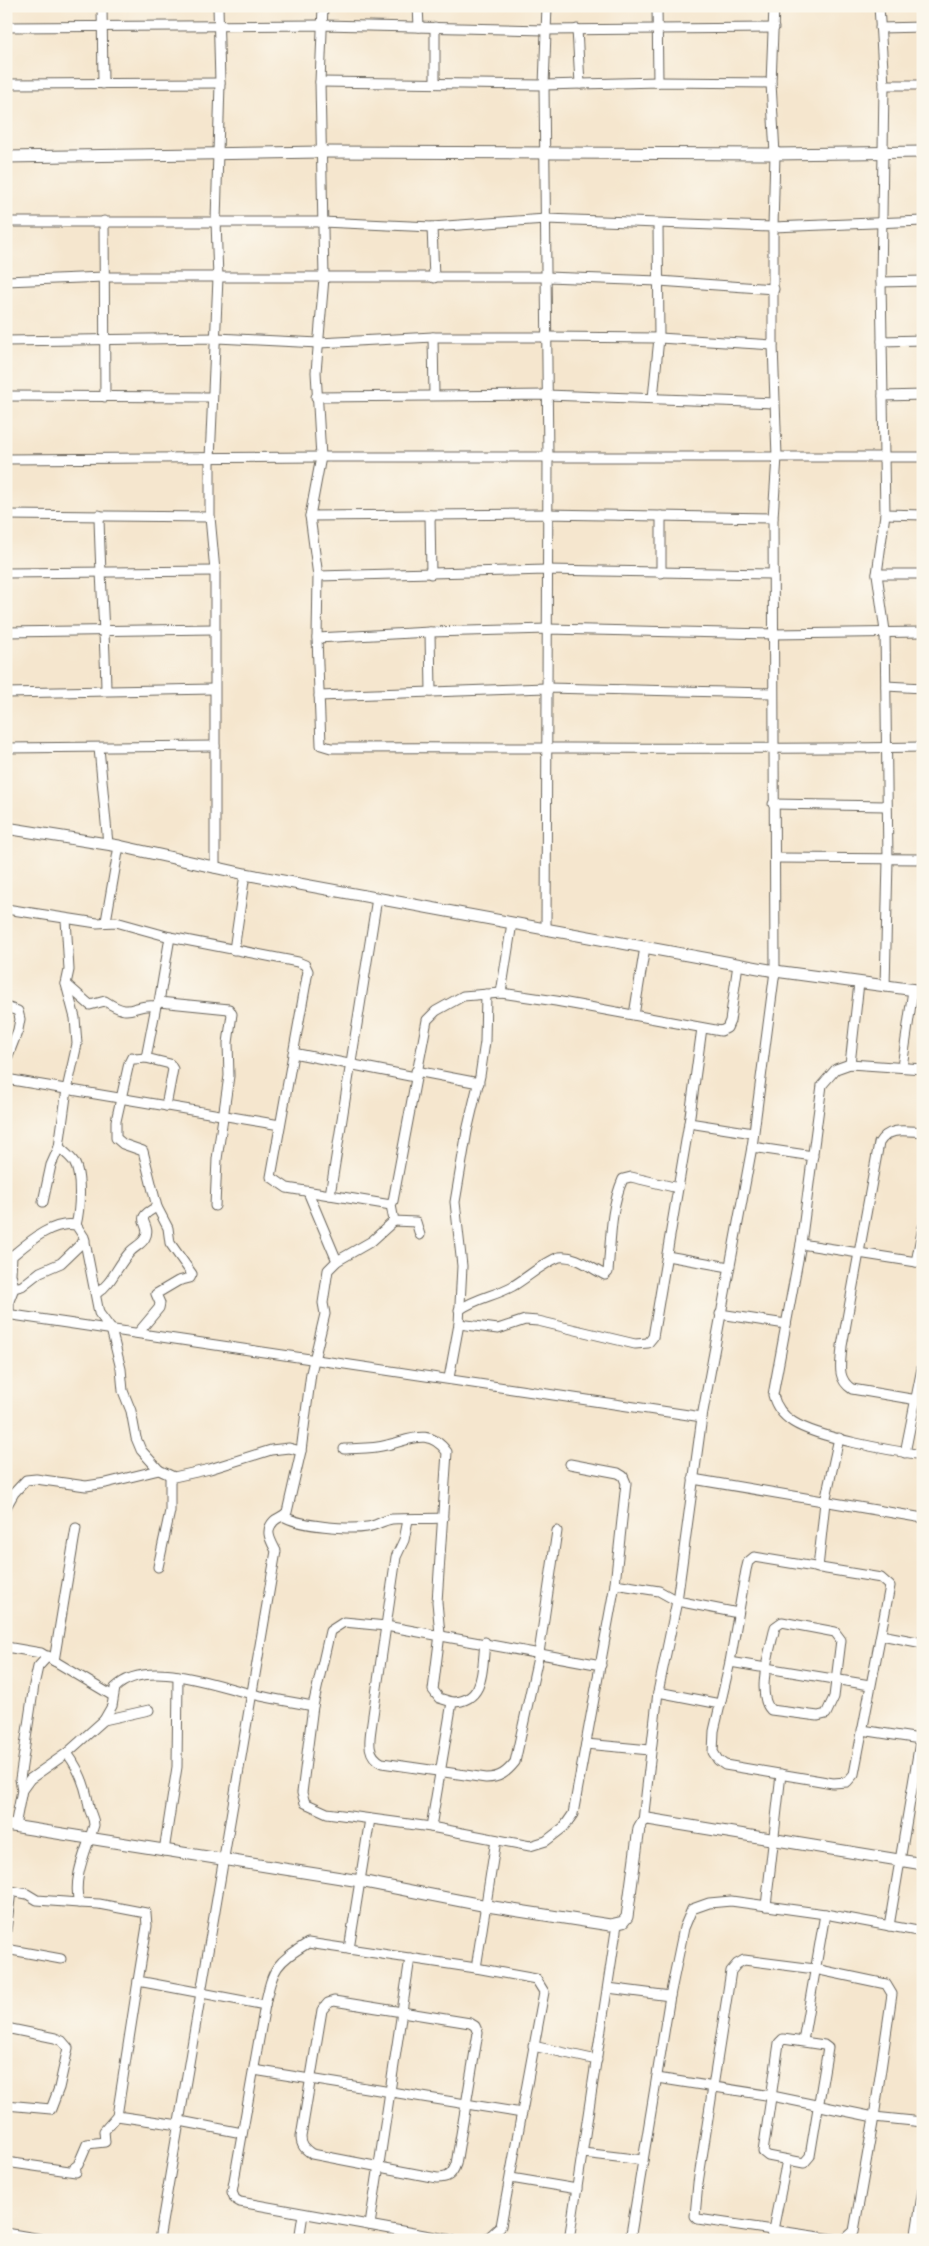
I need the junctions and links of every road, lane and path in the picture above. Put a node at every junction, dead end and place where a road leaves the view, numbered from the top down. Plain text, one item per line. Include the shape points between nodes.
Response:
1 (102, 6) edge
2 (218, 6) edge
3 (323, 6) edge
4 (418, 6) edge
5 (546, 6) edge
6 (657, 6) edge
7 (774, 6) edge
8 (879, 6) edge
9 (322, 24) junction
10 (102, 26) junction
11 (6, 27) edge
12 (218, 27) junction
13 (419, 27) junction
14 (435, 27) junction
15 (923, 27) edge
16 (774, 28) junction
17 (880, 28) junction
18 (577, 29) junction
19 (545, 30) junction
20 (658, 30) junction
21 (320, 82) junction
22 (658, 82) junction
23 (435, 83) junction
24 (771, 83) junction
25 (6, 84) edge
26 (103, 84) junction
27 (220, 84) junction
28 (580, 84) junction
29 (544, 85) junction
30 (884, 85) junction
31 (923, 85) edge
32 (320, 152) junction
33 (546, 152) junction
34 (884, 152) junction
35 (923, 152) edge
36 (216, 153) junction
37 (775, 154) junction
38 (6, 157) edge
39 (546, 219) junction
40 (104, 221) junction
41 (923, 221) edge
42 (6, 222) edge
43 (216, 222) junction
44 (322, 222) junction
45 (881, 222) junction
46 (658, 224) junction
47 (432, 227) junction
48 (773, 227) junction
49 (104, 277) junction
50 (546, 277) junction
51 (218, 278) junction
52 (324, 278) junction
53 (434, 278) junction
54 (6, 281) edge
55 (659, 281) junction
56 (923, 281) edge
57 (881, 282) junction
58 (774, 289) junction
59 (433, 337) junction
60 (546, 337) junction
61 (217, 338) junction
62 (659, 338) junction
63 (104, 340) junction
64 (923, 340) edge
65 (6, 341) edge
66 (882, 341) junction
67 (319, 343) junction
68 (773, 345) junction
69 (434, 395) junction
70 (546, 395) junction
71 (923, 395) edge
72 (6, 396) edge
73 (883, 396) junction
74 (105, 397) junction
75 (211, 397) junction
76 (316, 397) junction
77 (653, 398) junction
78 (774, 403) junction
79 (321, 457) junction
80 (548, 457) junction
81 (777, 457) junction
82 (885, 457) junction
83 (923, 457) edge
84 (6, 459) edge
85 (210, 459) junction
86 (546, 514) junction
87 (885, 514) junction
88 (6, 515) edge
89 (99, 515) junction
90 (430, 515) junction
91 (923, 515) edge
92 (310, 516) junction
93 (661, 516) junction
94 (210, 517) junction
95 (773, 518) junction
96 (546, 570) junction
97 (215, 571) junction
98 (100, 572) junction
99 (6, 573) edge
100 (661, 573) junction
101 (431, 574) junction
102 (773, 574) junction
103 (877, 574) junction
104 (923, 574) edge
105 (318, 576) junction
106 (214, 629) junction
107 (548, 629) junction
108 (105, 630) junction
109 (885, 631) junction
110 (6, 632) edge
111 (430, 632) junction
112 (923, 632) edge
113 (774, 634) junction
114 (317, 638) junction
115 (886, 686) junction
116 (546, 688) junction
117 (923, 688) edge
118 (106, 690) junction
119 (213, 690) junction
120 (431, 692) junction
121 (6, 693) edge
122 (774, 693) junction
123 (319, 696) junction
124 (214, 746) junction
125 (546, 747) junction
126 (885, 747) junction
127 (923, 747) edge
128 (6, 748) edge
129 (99, 748) junction
130 (774, 750) junction
131 (773, 804) junction
132 (886, 806) junction
133 (6, 828) edge
134 (113, 845) junction
135 (775, 858) junction
136 (923, 859) edge
137 (888, 860) junction
138 (215, 868) junction
139 (245, 874) junction
140 (377, 898) junction
141 (6, 910) edge
142 (66, 919) junction
143 (106, 921) junction
144 (512, 922) junction
145 (546, 929) junction
146 (170, 937) junction
147 (645, 946) junction
148 (234, 950) junction
149 (738, 964) junction
150 (775, 971) junction
151 (859, 983) junction
152 (66, 984) junction
153 (885, 987) junction
154 (918, 991) edge
155 (501, 993) junction
156 (486, 994) junction
157 (158, 1004) junction
158 (6, 1007) edge
159 (634, 1015) junction
160 (702, 1028) junction
161 (294, 1053) junction
162 (146, 1058) junction
163 (6, 1060) edge
164 (350, 1063) junction
165 (850, 1064) junction
166 (902, 1067) junction
167 (923, 1069) edge
168 (415, 1074) junction
169 (6, 1079) edge
170 (479, 1083) junction
171 (67, 1089) junction
172 (122, 1098) junction
173 (166, 1106) junction
174 (224, 1116) junction
175 (689, 1123) junction
176 (280, 1125) junction
177 (923, 1132) edge
178 (753, 1133) junction
179 (59, 1147) junction
180 (752, 1148) junction
181 (813, 1156) junction
182 (678, 1188) junction
183 (308, 1192) junction
184 (330, 1195) junction
185 (43, 1202) dead end
186 (391, 1205) junction
187 (215, 1206) dead end
188 (157, 1207) junction
189 (394, 1221) junction
190 (76, 1225) junction
191 (923, 1227) edge
192 (420, 1236) dead end
193 (85, 1240) junction
194 (801, 1244) junction
195 (860, 1251) junction
196 (667, 1256) junction
197 (338, 1261) junction
198 (920, 1262) edge
199 (729, 1267) junction
200 (14, 1288) junction
201 (96, 1294) junction
202 (459, 1310) junction
203 (8, 1314) edge
204 (720, 1314) junction
205 (459, 1324) junction
206 (786, 1324) junction
207 (111, 1329) junction
208 (138, 1333) junction
209 (316, 1360) junction
210 (923, 1363) edge
211 (448, 1378) junction
212 (919, 1400) edge
213 (702, 1417) junction
214 (839, 1438) junction
215 (344, 1449) dead end
216 (300, 1451) junction
217 (905, 1453) junction
218 (923, 1455) edge
219 (570, 1464) dead end
220 (159, 1470) junction
221 (170, 1476) junction
222 (692, 1479) junction
223 (826, 1502) junction
224 (6, 1507) edge
225 (283, 1516) junction
226 (443, 1518) junction
227 (923, 1518) edge
228 (408, 1520) junction
229 (76, 1528) dead end
230 (557, 1531) dead end
231 (158, 1567) dead end
232 (818, 1568) junction
233 (615, 1584) junction
234 (677, 1600) junction
235 (738, 1613) junction
236 (386, 1626) junction
237 (440, 1634) junction
238 (881, 1635) junction
239 (485, 1642) junction
240 (923, 1643) edge
241 (6, 1647) edge
242 (539, 1653) junction
243 (51, 1659) junction
244 (730, 1662) junction
245 (601, 1665) junction
246 (767, 1668) junction
247 (178, 1676) junction
248 (837, 1680) junction
249 (870, 1685) junction
250 (658, 1692) junction
251 (252, 1694) junction
252 (113, 1696) junction
253 (452, 1702) junction
254 (720, 1704) junction
255 (312, 1706) junction
256 (149, 1710) dead end
257 (104, 1720) junction
258 (923, 1724) edge
259 (862, 1730) junction
260 (920, 1739) junction
261 (586, 1744) junction
262 (650, 1750) junction
263 (67, 1753) junction
264 (441, 1771) junction
265 (781, 1774) junction
266 (22, 1790) junction
267 (370, 1819) junction
268 (643, 1821) junction
269 (10, 1826) edge
270 (431, 1827) junction
271 (773, 1838) junction
272 (90, 1839) junction
273 (496, 1840) junction
274 (164, 1851) junction
275 (224, 1860) junction
276 (900, 1860) junction
277 (923, 1864) edge
278 (360, 1881) junction
279 (9, 1891) edge
280 (79, 1903) junction
281 (487, 1906) junction
282 (766, 1906) junction
283 (825, 1914) junction
284 (617, 1924) junction
285 (889, 1926) junction
286 (6, 1931) edge
287 (923, 1932) edge
288 (6, 1949) edge
289 (349, 1949) junction
290 (410, 1958) junction
291 (61, 1959) dead end
292 (476, 1968) junction
293 (815, 1969) junction
294 (138, 1981) junction
295 (608, 1988) junction
296 (202, 1992) junction
297 (670, 1996) junction
298 (264, 2005) junction
299 (401, 2011) junction
300 (6, 2028) edge
301 (803, 2041) junction
302 (533, 2046) junction
303 (597, 2060) junction
304 (254, 2070) junction
305 (657, 2078) junction
306 (311, 2080) junction
307 (713, 2087) junction
308 (390, 2091) junction
309 (772, 2096) junction
310 (468, 2103) junction
311 (6, 2105) edge
312 (819, 2106) junction
313 (522, 2113) junction
314 (117, 2116) junction
315 (874, 2117) junction
316 (923, 2122) edge
317 (180, 2123) junction
318 (242, 2133) junction
319 (583, 2153) junction
320 (643, 2160) junction
321 (787, 2160) junction
322 (6, 2162) edge
323 (379, 2166) junction
324 (511, 2178) junction
325 (577, 2189) junction
326 (923, 2189) edge
327 (921, 2210) edge
328 (303, 2214) junction
329 (370, 2225) junction
330 (773, 2230) junction
331 (6, 2234) edge
332 (432, 2238) edge
333 (41, 2240) edge
334 (160, 2240) edge
335 (299, 2240) edge
336 (452, 2240) edge
337 (483, 2240) edge
338 (569, 2240) edge
339 (630, 2240) edge
340 (772, 2240) edge
341 (840, 2240) edge
342 (844, 2240) edge
343 (915, 2240) edge

1 - 10 street
2 - 12 street
3 - 9 street
4 - 13 street
5 - 19 street
6 - 20 street
7 - 16 street
8 - 17 street
9 - 12 street
9 - 13 street
9 - 21 street
10 - 11 street
10 - 12 street
10 - 26 street
12 - 27 street
13 - 14 street
14 - 19 street
14 - 23 street
15 - 17 street
16 - 20 street
16 - 24 street
17 - 30 street
18 - 19 street
18 - 20 street
18 - 28 street
19 - 29 street
20 - 22 street
21 - 23 street
21 - 32 street
22 - 24 street
22 - 28 street
23 - 29 street
24 - 37 street
25 - 26 street
26 - 27 street
27 - 36 street
28 - 29 street
29 - 33 street
30 - 31 street
30 - 34 street
32 - 33 street
32 - 36 street
32 - 44 street
33 - 37 street
33 - 39 street
34 - 35 street
34 - 37 street
34 - 45 street
36 - 38 street
36 - 43 street
37 - 48 street
39 - 46 street
39 - 47 street
39 - 50 street
40 - 42 street
40 - 43 street
40 - 49 street
41 - 45 street
43 - 44 street
43 - 51 street
44 - 47 street
44 - 52 street
45 - 48 street
45 - 57 street
46 - 48 street
46 - 55 street
47 - 53 street
48 - 58 street
49 - 51 street
49 - 54 street
49 - 63 street
50 - 53 street
50 - 55 street
50 - 60 street
51 - 52 street
51 - 61 street
52 - 53 street
52 - 67 street
55 - 58 street
55 - 62 street
56 - 57 street
57 - 66 street
58 - 68 street
59 - 60 street
59 - 67 street
59 - 69 street
60 - 62 street
60 - 70 street
61 - 63 street
61 - 67 street
61 - 75 street
62 - 68 street
62 - 77 street
63 - 65 street
63 - 74 street
64 - 66 street
66 - 73 street
67 - 76 street
68 - 78 street
69 - 70 street
69 - 76 street
70 - 77 street
70 - 80 street
71 - 73 street
72 - 74 street
73 - 82 street
74 - 75 street
75 - 85 street
76 - 79 street
77 - 78 street
78 - 81 street
79 - 80 street
79 - 85 street
79 - 92 street
80 - 81 street
80 - 86 street
81 - 82 street
81 - 95 street
82 - 83 street
82 - 87 street
84 - 85 street
85 - 94 street
86 - 90 street
86 - 93 street
86 - 96 street
87 - 91 street
87 - 103 street
88 - 89 street
89 - 94 street
89 - 98 street
90 - 92 street
90 - 101 street
92 - 105 street
93 - 95 street
93 - 100 street
94 - 97 street
95 - 102 street
96 - 100 street
96 - 101 street
96 - 107 street
97 - 98 street
97 - 106 street
98 - 99 street
98 - 108 street
100 - 102 street
101 - 105 street
102 - 113 street
103 - 104 street
103 - 109 street
105 - 114 street
106 - 108 street
106 - 119 street
107 - 111 street
107 - 113 street
107 - 116 street
108 - 110 street
108 - 118 street
109 - 112 street
109 - 113 street
109 - 115 street
111 - 114 street
111 - 120 street
113 - 122 street
114 - 123 street
115 - 117 street
115 - 126 street
116 - 120 street
116 - 122 street
116 - 125 street
118 - 119 street
118 - 121 street
119 - 124 street
120 - 123 street
122 - 130 street
123 - 125 street via 320,739 324,747
124 - 129 street
124 - 138 street
125 - 130 street
125 - 145 street
126 - 127 street
126 - 130 street
126 - 132 street
128 - 129 street
129 - 134 street
130 - 131 street
131 - 132 street
131 - 135 street
132 - 137 street
133 - 134 street
134 - 138 street
134 - 143 street
135 - 137 street
135 - 150 street
136 - 137 street
137 - 153 street
138 - 139 street
139 - 140 street
139 - 148 street
140 - 144 street
140 - 164 street
141 - 142 street
142 - 143 street
142 - 152 street via 69,970
143 - 146 street
144 - 145 street
144 - 155 street
145 - 147 street
146 - 148 street
146 - 157 street
147 - 149 street
147 - 159 street
148 - 161 street via 305,965 308,971
149 - 150 street
149 - 160 street via 727,1028 721,1031
150 - 151 street
150 - 178 street
151 - 153 street
151 - 165 street
152 - 157 street via 90,1005 105,1000 120,1010 133,1011 144,1005
152 - 171 street via 75,1018 77,1044
153 - 154 street
154 - 166 street
155 - 156 street
155 - 159 street
156 - 168 street via 462,996 431,1014
156 - 170 street via 485,1042
157 - 162 street
157 - 174 street via 229,1009 232,1014
158 - 163 street via 18,1011 20,1019
159 - 160 street
160 - 175 street
161 - 164 street
161 - 176 street
162 - 172 street via 132,1057
162 - 173 street via 170,1064 173,1069
164 - 168 street
164 - 184 street
165 - 166 street
165 - 181 street via 836,1069 822,1085
166 - 167 street
168 - 170 street
168 - 186 street
169 - 171 street
170 - 202 street via 455,1202 462,1266
171 - 172 street
171 - 179 street
172 - 173 street
172 - 188 street via 116,1121 116,1138 143,1151
173 - 174 street
174 - 176 street
174 - 187 street via 217,1159
175 - 178 street
175 - 182 street
176 - 183 street via 271,1177 287,1188
177 - 195 street via 893,1130 879,1143
178 - 180 street
179 - 185 street via 51,1165
179 - 190 street via 74,1163 79,1175
180 - 181 street
180 - 199 street
181 - 194 street
182 - 196 street
182 - 202 street via 631,1177 624,1179 612,1223 608,1272 605,1275 583,1262 559,1257 512,1286
183 - 184 street
183 - 197 street
184 - 186 street
186 - 189 street
188 - 201 street via 144,1214 142,1219 146,1238 130,1252 107,1286
188 - 208 street via 168,1228 170,1243 192,1274 190,1278 178,1280 156,1294 160,1306
189 - 192 street via 416,1222
189 - 197 street via 372,1241
190 - 193 street
190 - 200 street via 46,1230 12,1256
191 - 198 street
193 - 200 street via 74,1247 61,1263
193 - 201 street
194 - 195 street
194 - 206 street
195 - 198 street
195 - 212 street via 842,1346 842,1379 852,1389
196 - 199 street
196 - 205 street via 654,1331 648,1343 635,1344 525,1320 498,1329
197 - 209 street via 326,1275 324,1314
199 - 204 street
200 - 203 street
201 - 207 street via 99,1313
202 - 205 street
203 - 207 street
204 - 206 street
204 - 213 street
205 - 211 street
206 - 214 street via 773,1396 776,1407 793,1422
207 - 208 street
207 - 220 street via 136,1438 141,1450
208 - 209 street
209 - 211 street
209 - 216 street
210 - 212 street
211 - 213 street
212 - 217 street
213 - 222 street
214 - 217 street
214 - 223 street
215 - 226 street via 388,1445 420,1437 437,1440 446,1452
216 - 221 street via 289,1448 272,1450 185,1476
216 - 225 street via 287,1512
217 - 218 street
219 - 233 street via 608,1470 623,1476 626,1483
220 - 221 street
220 - 224 street via 86,1486 26,1480
221 - 231 street via 170,1511
222 - 223 street
222 - 234 street
223 - 227 street
223 - 232 street
225 - 228 street via 354,1529 376,1526 386,1520
225 - 251 street via 269,1528 276,1551
226 - 228 street
226 - 237 street via 437,1602
228 - 236 street via 396,1557
229 - 243 street
230 - 242 street
232 - 235 street via 754,1557 748,1562
232 - 238 street via 888,1581 890,1586
233 - 234 street via 659,1591
233 - 245 street
234 - 235 street
234 - 250 street
235 - 244 street
236 - 237 street
236 - 255 street via 344,1622 330,1631
236 - 264 street via 369,1745 371,1753 382,1763
237 - 239 street
237 - 253 street via 433,1690 439,1698
238 - 240 street
238 - 249 street
239 - 242 street
239 - 253 street via 476,1694 468,1700
241 - 243 street via 33,1650
242 - 245 street
242 - 264 street via 516,1762 506,1773 494,1778
243 - 252 street
243 - 266 street via 38,1668 34,1685 20,1779
244 - 246 street
244 - 254 street
245 - 261 street
246 - 248 street
246 - 248 street via 762,1692 771,1710 818,1716 826,1714
246 - 248 street via 775,1627 782,1622 835,1632 841,1640
247 - 251 street
247 - 252 street via 151,1674 126,1679 115,1688
247 - 274 street via 177,1767
248 - 249 street
249 - 259 street
250 - 254 street
250 - 262 street
251 - 255 street
251 - 275 street
252 - 257 street via 112,1706
253 - 264 street
254 - 265 street via 713,1752 718,1760 726,1765
255 - 267 street via 302,1793 305,1803 327,1813
256 - 257 street
257 - 263 street
258 - 260 street
259 - 260 street
259 - 265 street via 854,1774 847,1782 832,1783
260 - 276 street
261 - 262 street
261 - 273 street via 573,1814 564,1827 546,1840 530,1846
262 - 268 street
263 - 266 street via 30,1779
263 - 272 street via 78,1767 87,1788 89,1808 94,1818
264 - 270 street
265 - 271 street
266 - 269 street
267 - 270 street
267 - 278 street
268 - 271 street via 648,1819
268 - 284 street via 639,1828 626,1917
269 - 272 street
270 - 273 street
271 - 276 street
271 - 282 street
272 - 274 street
272 - 280 street via 78,1879 76,1892
273 - 281 street
274 - 275 street
275 - 278 street
275 - 296 street
276 - 277 street
276 - 285 street
278 - 281 street
278 - 289 street
279 - 280 street via 27,1894 36,1900
279 - 286 street
280 - 294 street via 146,1913 147,1926
281 - 284 street
281 - 292 street
282 - 283 street
282 - 297 street via 731,1901 692,1909 684,1928
283 - 285 street
283 - 293 street
284 - 295 street
285 - 287 street
288 - 291 street
289 - 290 street
289 - 298 street via 308,1943 289,1955 276,1966
290 - 292 street
290 - 299 street
292 - 302 street via 536,1979 540,1984 544,1992
293 - 301 street
293 - 307 street via 744,1960 737,1964 731,1971
293 - 315 street via 886,1984 890,1988 892,1994
294 - 296 street
294 - 314 street
295 - 297 street
295 - 303 street
296 - 298 street
296 - 317 street
297 - 305 street
298 - 304 street
299 - 306 street via 334,2001 328,2003 322,2010
299 - 308 street
299 - 310 street via 475,2026 478,2033
300 - 311 street via 54,2038 68,2048 51,2109
301 - 309 street via 783,2039 778,2043
301 - 312 street via 824,2044 828,2048
302 - 303 street
302 - 313 street
303 - 319 street
304 - 306 street
304 - 318 street
305 - 307 street
305 - 320 street
306 - 308 street
306 - 323 street via 301,2137 305,2149 312,2154
307 - 309 street
307 - 330 street via 695,2216
308 - 310 street
308 - 323 street
309 - 312 street
309 - 321 street via 763,2152
310 - 313 street
310 - 323 street via 456,2164 446,2178
312 - 315 street
312 - 321 street via 808,2160 804,2163
313 - 324 street
314 - 317 street
314 - 322 street via 104,2131 105,2142 87,2144 75,2167 76,2172
315 - 316 street
315 - 342 street via 854,2231
317 - 318 street
317 - 334 street
318 - 328 street via 232,2192 235,2199
319 - 320 street
319 - 325 street
320 - 339 street
321 - 330 street
323 - 329 street
324 - 325 street
324 - 337 street via 502,2226
325 - 338 street
326 - 327 street
327 - 343 street
328 - 329 street
328 - 335 street
329 - 332 street
330 - 340 street
330 - 341 street
331 - 333 street
332 - 336 street

